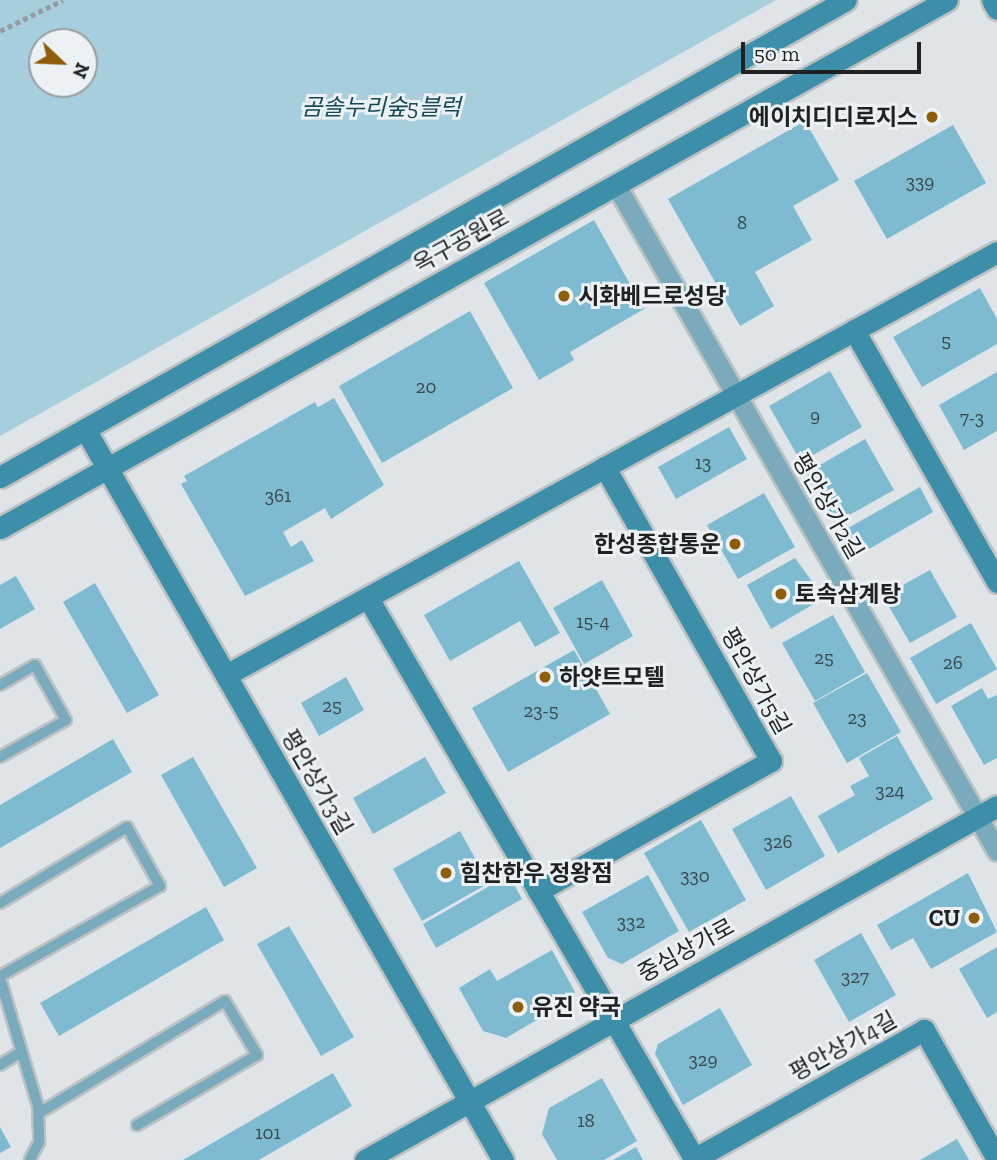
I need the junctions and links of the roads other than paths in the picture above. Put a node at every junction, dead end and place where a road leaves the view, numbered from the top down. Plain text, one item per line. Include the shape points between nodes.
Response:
1 (846, 0) edge
2 (947, 0) edge
3 (992, 0) edge
4 (997, 9) edge
5 (616, 185) junction
6 (997, 252) edge
7 (854, 330) junction
8 (736, 395) junction
9 (85, 429) junction
10 (605, 467) junction
11 (108, 468) junction
12 (0, 477) edge
13 (0, 528) edge
14 (997, 582) edge
15 (368, 598) junction
16 (226, 676) junction
17 (0, 685) edge
18 (0, 757) edge
19 (997, 806) edge
20 (977, 817) junction
21 (997, 852) edge
22 (538, 891) junction
23 (0, 903) edge
24 (0, 977) edge
25 (614, 1021) junction
26 (20, 1052) junction
27 (0, 1065) edge
28 (470, 1101) junction
29 (38, 1114) junction
30 (137, 1125) dead end
31 (997, 1159) edge
32 (30, 1160) edge
33 (365, 1160) edge
34 (503, 1160) edge
35 (694, 1160) edge

1 - 9 street, 옥구공원로
2 - 5 street, 옥구공원로
3 - 4 street
5 - 8 street, 평안상가2길
5 - 11 street, 옥구공원로
6 - 7 street
7 - 8 street
7 - 14 street
8 - 10 street
8 - 20 street, 평안상가2길
9 - 11 street, 평안상가3길
9 - 12 street, 옥구공원로
10 - 15 street
10 - 22 street, 평안상가5길 via 771,761
11 - 13 street, 옥구공원로
11 - 16 street, 평안상가3길
15 - 16 street
15 - 22 street
16 - 28 street, 평안상가3길
17 - 18 lane via 35,665 66,720
19 - 20 street, 중심상가로
20 - 21 street, 평안상가2길
20 - 25 street, 중심상가로
22 - 25 street
23 - 24 lane via 127,828 160,886
24 - 26 lane
25 - 28 street, 중심상가로
25 - 35 street, 평안상가4길
26 - 27 lane
26 - 29 lane
28 - 33 street, 중심상가로
28 - 34 street, 평안상가3길
29 - 30 lane via 225,1001 257,1055
29 - 32 lane via 39,1142
31 - 35 street, 평안상가4길 via 924,1030

